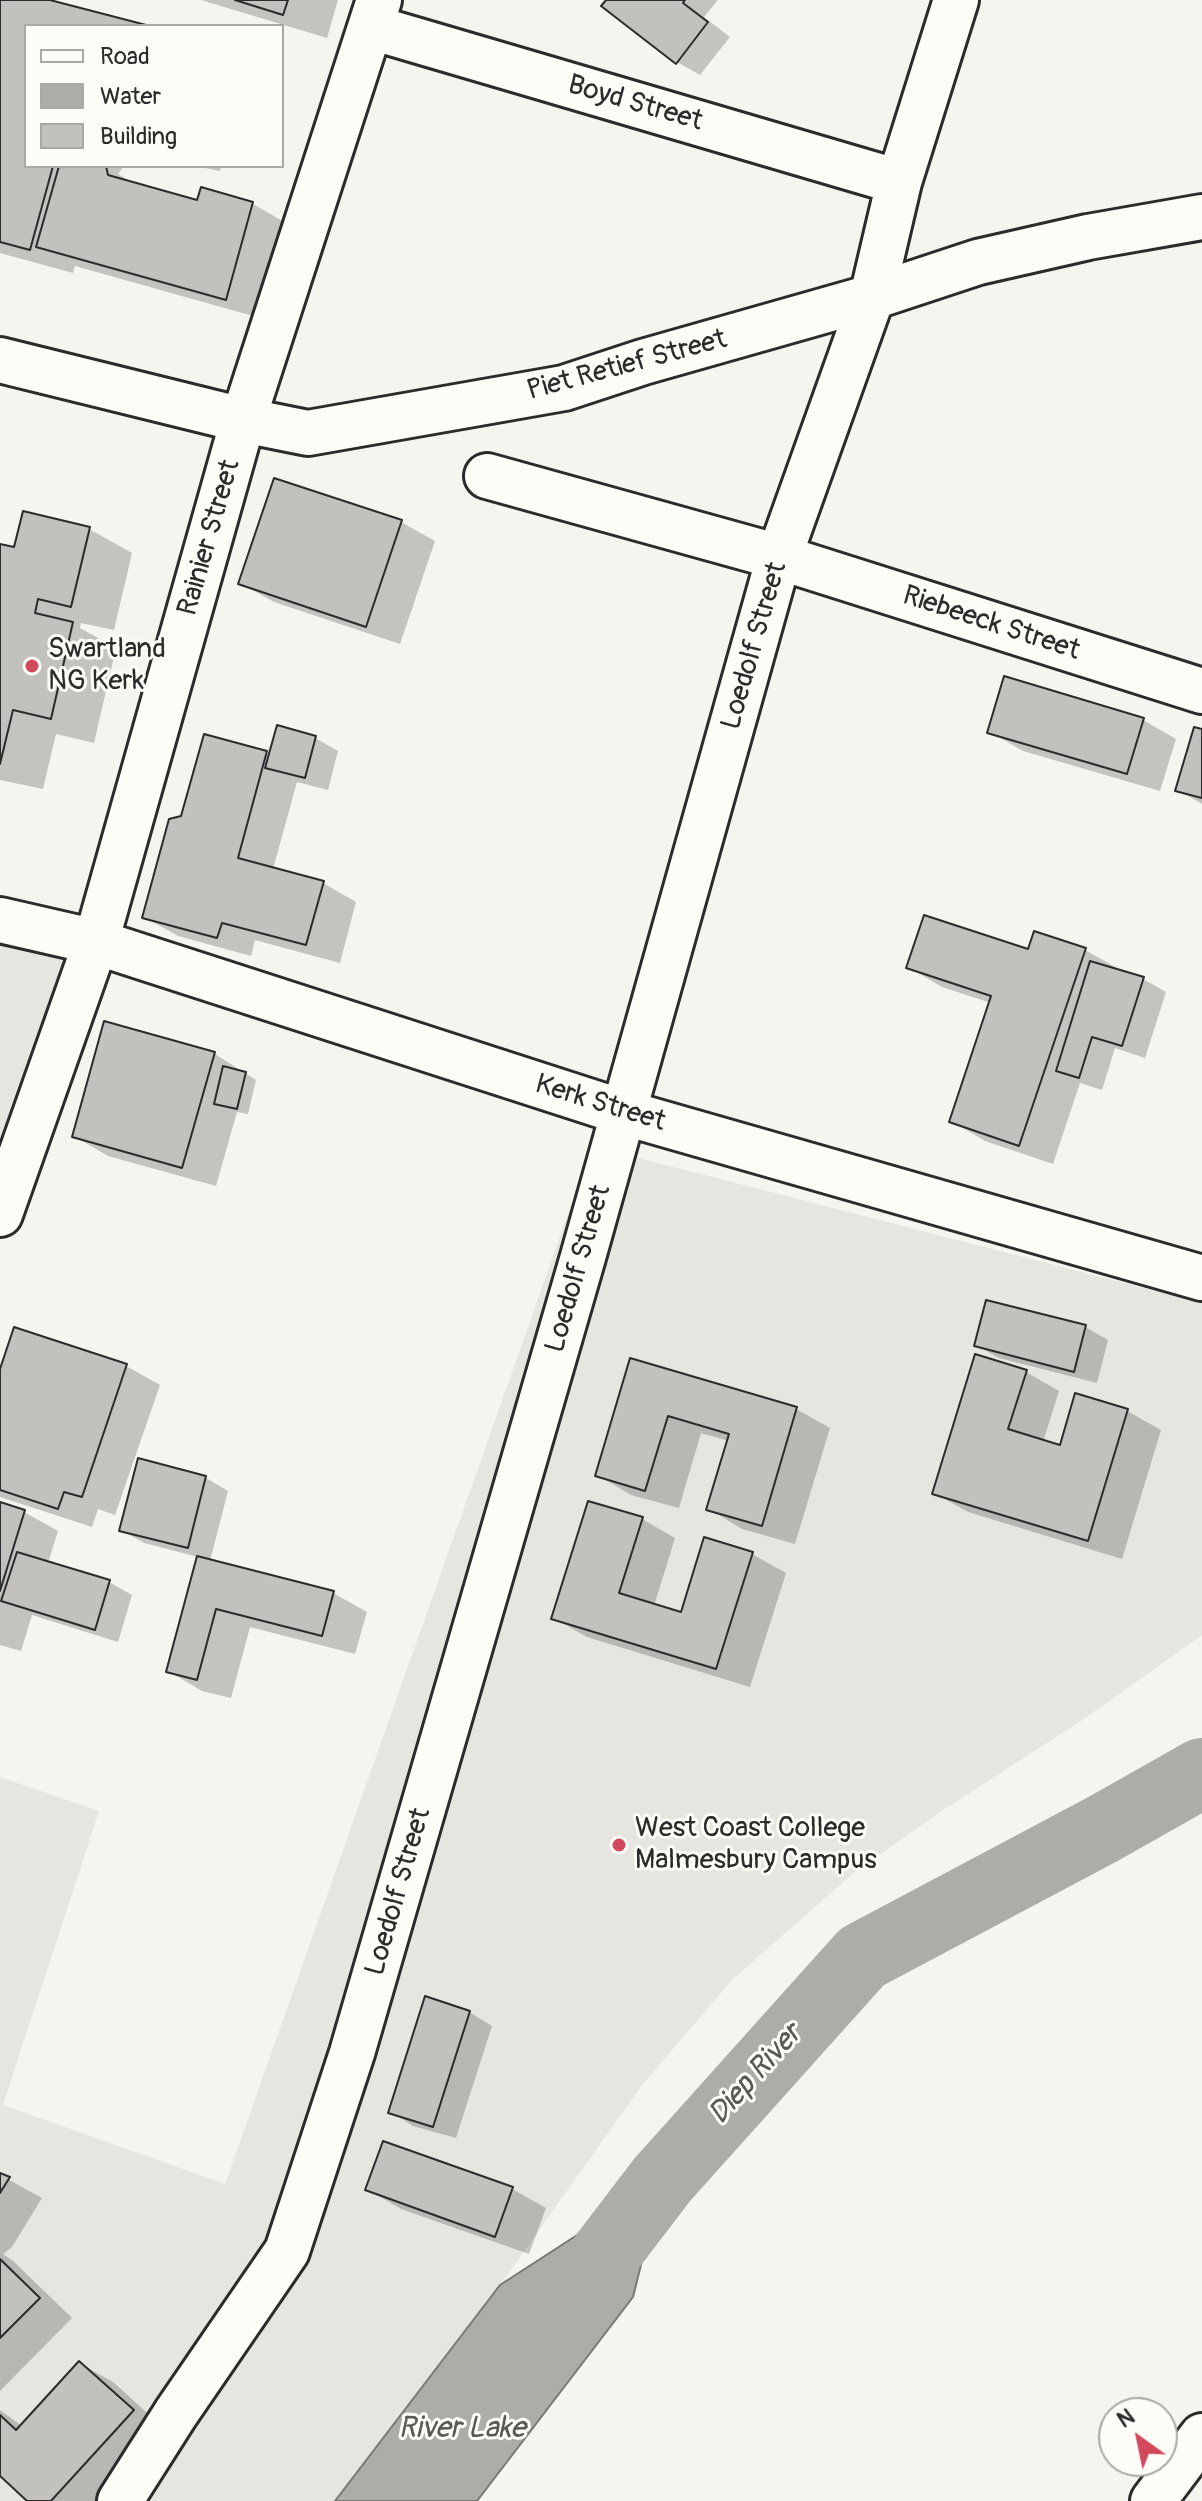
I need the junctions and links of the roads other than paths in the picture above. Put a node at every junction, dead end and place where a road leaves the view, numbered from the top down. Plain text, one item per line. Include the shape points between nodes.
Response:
1 (956, 0) edge
2 (375, 13) edge
3 (899, 182) junction
4 (1202, 217) edge
5 (872, 297) junction
6 (0, 360) edge
7 (243, 420) junction
8 (487, 476) dead end
9 (779, 557) junction
10 (1202, 691) edge
11 (0, 920) edge
12 (96, 942) junction
13 (622, 1112) junction
14 (0, 1214) edge
15 (1202, 1278) edge
16 (1202, 2436) edge
17 (120, 2501) edge
18 (1153, 2501) edge

1 - 3 street, Loedolf Street
2 - 3 street, Boyd Street
2 - 7 street, Rainier Street
3 - 5 street, Loedolf Street
4 - 5 street, Piet Retief Street via 978,262
5 - 7 street, Piet Retief Street via 564,388 308,433
5 - 9 street, Loedolf Street
6 - 7 street, Piet Retief Street
7 - 12 street, Rainier Street
8 - 9 street, Riebeeck Street
9 - 10 street, Riebeeck Street
9 - 13 street, Loedolf Street
11 - 12 street, Kerk Street
12 - 13 street, Kerk Street
12 - 14 street, Rainier Street
13 - 15 street, Kerk Street
13 - 17 street, Loedolf Street via 357,2038 287,2251
16 - 18 street

